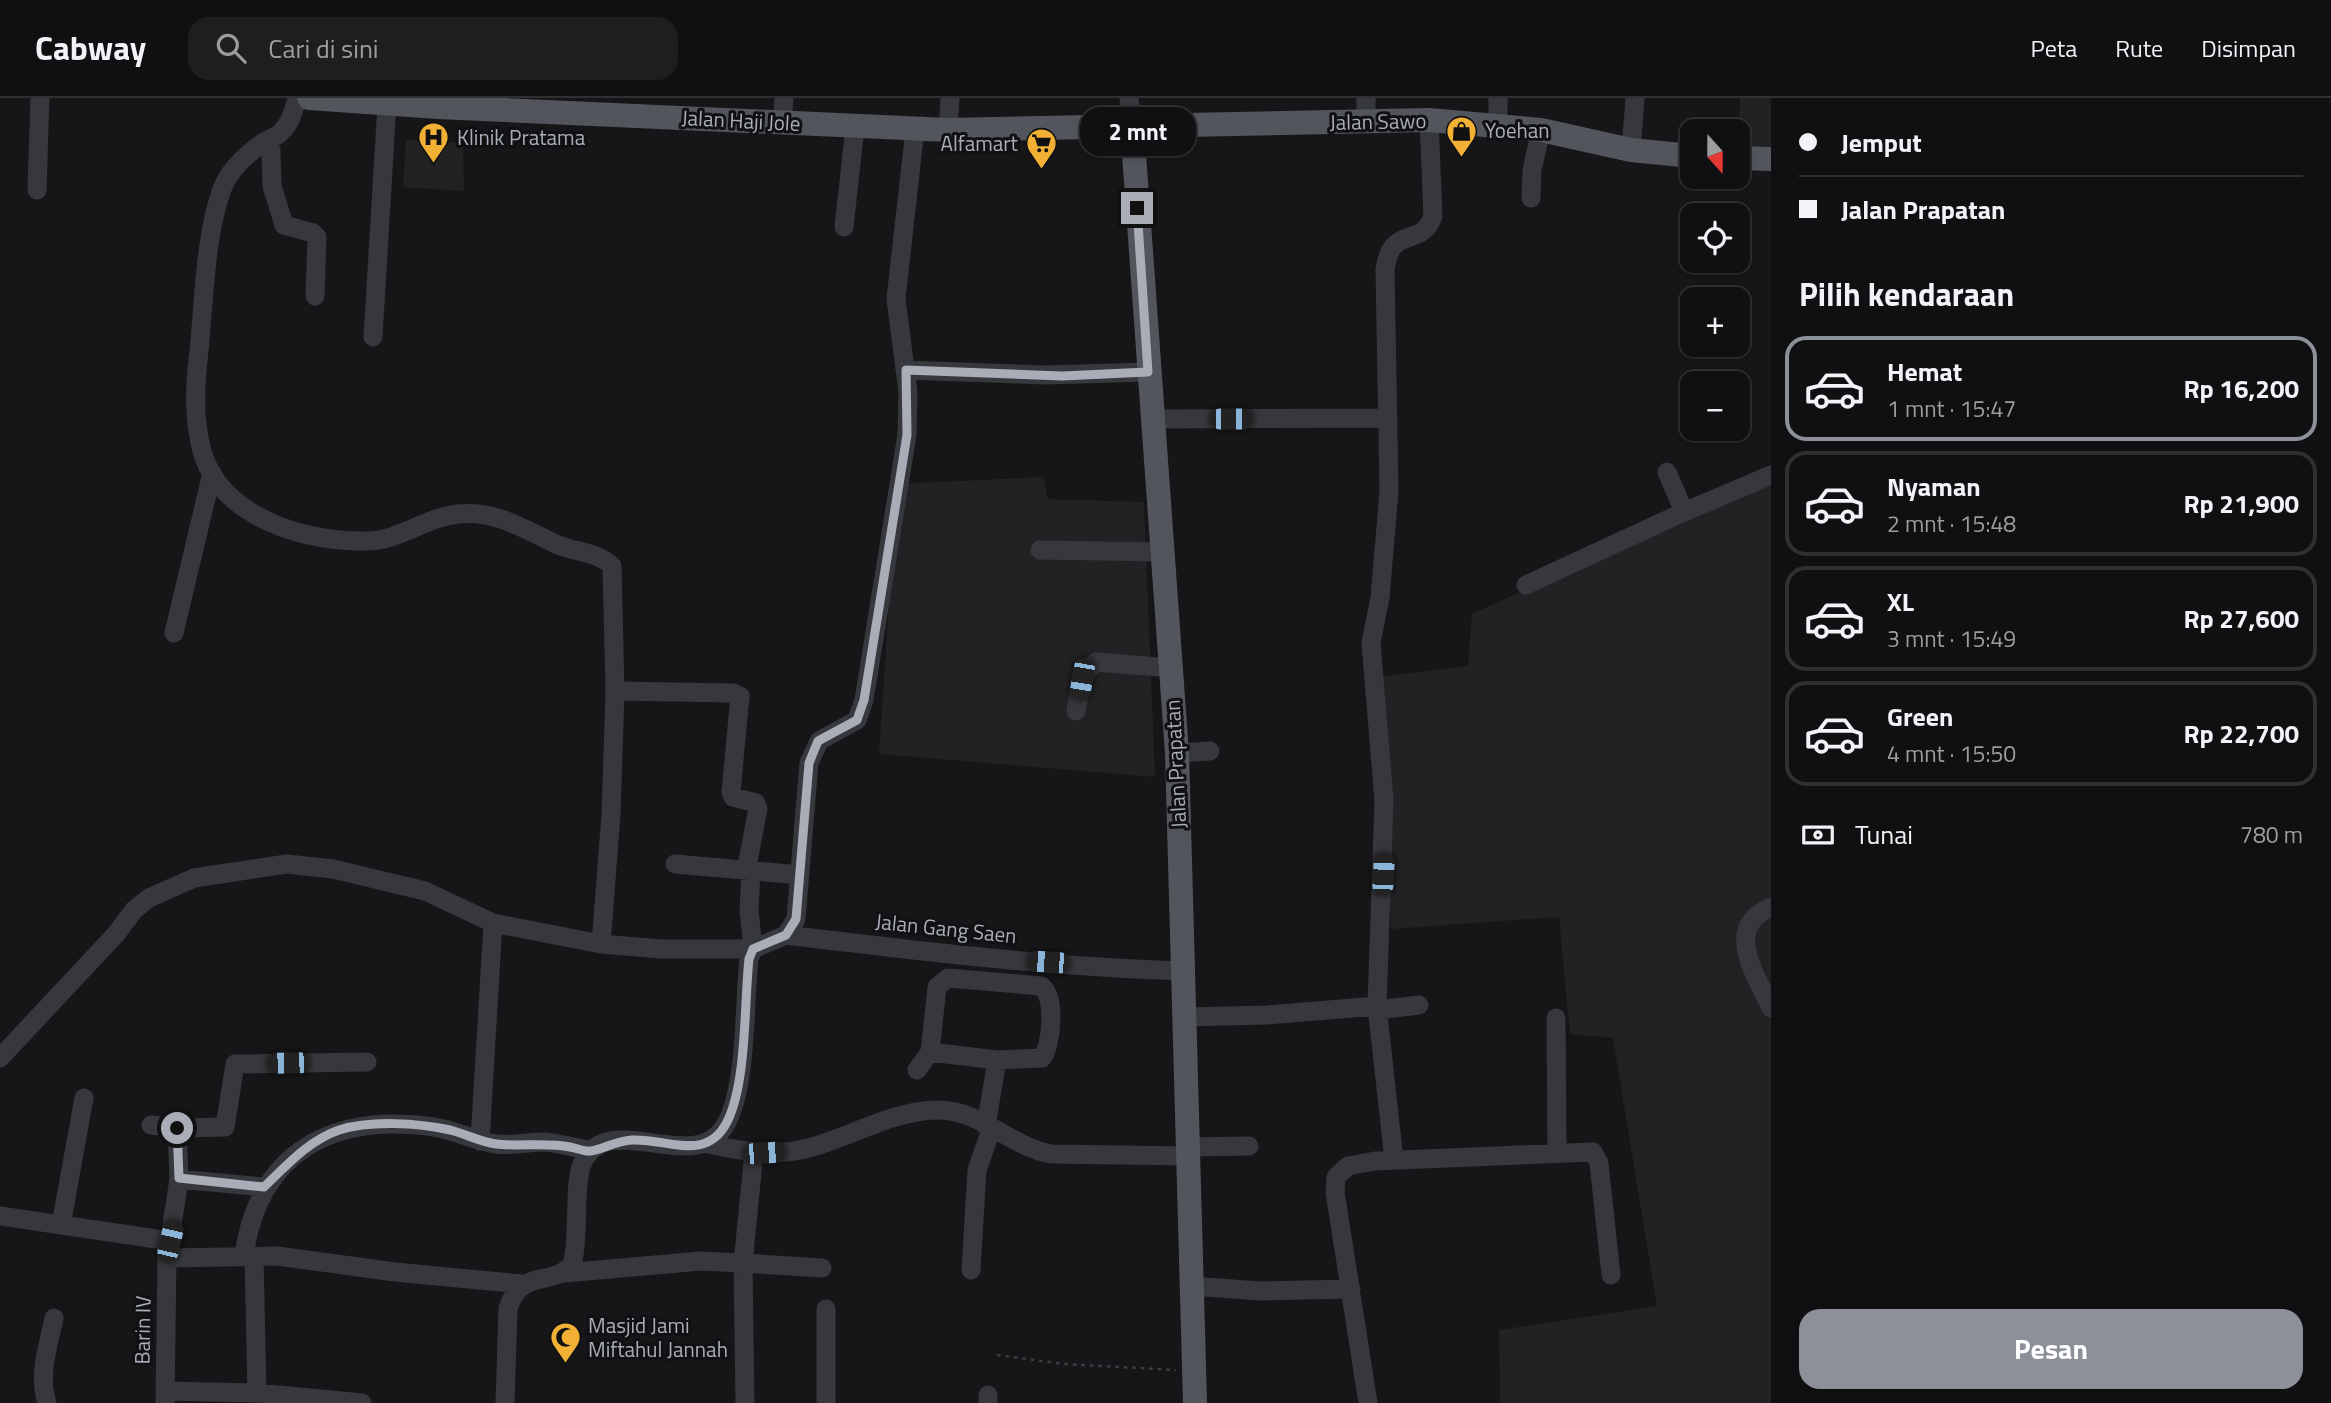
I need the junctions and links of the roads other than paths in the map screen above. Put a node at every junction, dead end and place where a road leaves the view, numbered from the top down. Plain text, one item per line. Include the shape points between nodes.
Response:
1 (40, 98) edge
2 (298, 98) edge
3 (309, 98) edge
4 (784, 98) edge
5 (950, 98) edge
6 (1129, 98) edge
7 (1497, 98) edge
8 (1635, 98) edge
9 (387, 103) junction
10 (538, 104) edge
11 (1366, 110) edge
12 (1429, 120) junction
13 (782, 123) junction
14 (1497, 125) junction
15 (1132, 126) junction
16 (855, 127) junction
17 (915, 130) junction
18 (948, 130) junction
19 (1541, 130) junction
20 (264, 142) junction
21 (1631, 150) junction
22 (1680, 155) edge
23 (1750, 158) edge
24 (1771, 159) edge
25 (37, 190) dead end
26 (1531, 198) dead end
27 (844, 227) dead end
28 (315, 296) dead end
29 (373, 337) dead end
30 (906, 370) junction
31 (1148, 372) junction
32 (1388, 418) junction
33 (1153, 419) junction
34 (1667, 472) dead end
35 (212, 473) junction
36 (1771, 475) edge
37 (1684, 512) junction
38 (1040, 551) dead end
39 (1163, 552) junction
40 (1526, 585) dead end
41 (173, 633) dead end
42 (1171, 668) junction
43 (615, 691) junction
44 (1076, 711) dead end
45 (1210, 751) dead end
46 (1177, 753) junction
47 (676, 864) dead end
48 (748, 871) junction
49 (800, 875) junction
50 (1771, 907) edge
51 (493, 923) junction
52 (786, 935) junction
53 (601, 944) junction
54 (753, 949) junction
55 (1185, 971) junction
56 (1419, 1005) dead end
57 (1378, 1008) junction
58 (1771, 1008) edge
59 (1186, 1017) junction
60 (1556, 1018) dead end
61 (930, 1052) junction
62 (0, 1058) edge
63 (997, 1060) junction
64 (367, 1062) dead end
65 (916, 1070) dead end
66 (84, 1098) dead end
67 (151, 1125) dead end
68 (177, 1128) junction
69 (989, 1128) junction
70 (480, 1141) junction
71 (708, 1144) junction
72 (1249, 1146) dead end
73 (591, 1151) junction
74 (1188, 1151) junction
75 (754, 1152) junction
76 (1558, 1153) junction
77 (1394, 1160) junction
78 (179, 1178) junction
79 (264, 1187) junction
80 (0, 1216) edge
81 (61, 1225) junction
82 (168, 1249) junction
83 (249, 1256) junction
84 (743, 1263) junction
85 (822, 1268) dead end
86 (971, 1270) dead end
87 (564, 1273) junction
88 (1611, 1275) dead end
89 (522, 1284) junction
90 (1191, 1286) junction
91 (1351, 1289) junction
92 (826, 1309) dead end
93 (54, 1318) dead end
94 (257, 1392) junction
95 (165, 1397) edge
96 (317, 1401) edge
97 (47, 1403) edge
98 (362, 1403) edge
99 (505, 1403) edge
100 (745, 1403) edge
101 (826, 1403) edge
102 (1195, 1403) edge
103 (1368, 1403) edge

1 - 25 street
2 - 20 street via 281,134
3 - 9 main road, Jalan Haji Jole
4 - 13 street
5 - 18 street
6 - 15 street
7 - 14 street
8 - 21 street
9 - 10 main road, Jalan Haji Jole
9 - 29 street
10 - 13 main road, Jalan Haji Jole
11 - 12 main road, Jalan Sawo
11 - 15 main road, Jalan Sawo
12 - 14 main road, Jalan Sawo
12 - 32 street via 1430,226 1394,243 1387,252
13 - 16 main road, Jalan Haji Jole
14 - 19 main road, Jalan Sawo
15 - 18 main road, Jalan Haji Jole
15 - 31 main road, Jalan Prapatan
16 - 17 main road, Jalan Haji Jole
16 - 27 street
17 - 18 main road, Jalan Haji Jole
17 - 30 street via 896,299
19 - 21 main road, Jalan Sawo
19 - 26 street
20 - 28 street via 271,150 273,193 284,225 317,237
20 - 35 street via 222,187 214,223 195,397 203,453
21 - 22 main road, Jalan Sawo
23 - 24 main road
30 - 31 street via 1056,376
30 - 49 street via 907,435 864,700 857,720 818,741 809,763
31 - 33 main road, Jalan Prapatan
32 - 33 street
32 - 57 street via 1389,491 1380,598 1371,643 1384,800
33 - 39 main road, Jalan Prapatan
34 - 37 street
35 - 41 street
35 - 43 street via 233,499 303,535 367,541 389,538 443,516 481,513 605,559 612,566 614,579
36 - 37 street
37 - 40 street
38 - 39 street
39 - 42 main road, Jalan Prapatan
42 - 44 street via 1096,662 1082,679
42 - 46 main road, Jalan Prapatan
43 - 48 street via 740,696 731,792 733,797 756,803 758,809
43 - 53 street
45 - 46 street
46 - 55 main road, Jalan Prapatan
47 - 48 street
48 - 49 street
48 - 54 street
49 - 52 street via 796,919
50 - 58 street via 1756,914 1746,926 1745,946
51 - 53 street
51 - 62 street via 425,891 308,865 194,878 169,886 134,910
51 - 70 street
52 - 54 street
52 - 55 street, Jalan Gang Saen via 1108,969
53 - 54 street
54 - 71 street via 733,1103 727,1121
55 - 59 main road, Jalan Prapatan
56 - 57 street
57 - 59 street
57 - 77 street
59 - 74 main road, Jalan Prapatan
60 - 76 street
61 - 63 street
61 - 63 street via 941,981 975,980 1048,990 1048,1051 1032,1061
61 - 65 street
63 - 69 street
64 - 68 street via 235,1065 225,1127
66 - 81 street
67 - 68 street
68 - 78 street, Barin IV
69 - 74 street via 1032,1150 1051,1154
69 - 75 street via 959,1112 909,1112 808,1148
69 - 86 street via 977,1170
70 - 73 street via 510,1145 544,1142
70 - 79 street via 419,1125 341,1129 307,1146
71 - 73 street via 694,1147 634,1140
71 - 75 street
72 - 74 street
73 - 87 street via 582,1166 576,1253
74 - 90 main road, Jalan Prapatan
75 - 84 street
76 - 77 street
76 - 88 street via 1590,1151 1598,1158
77 - 91 street via 1355,1164 1336,1177
78 - 79 street
78 - 82 street, Barin IV
79 - 83 street via 254,1209
80 - 81 street
81 - 82 street
82 - 83 street
82 - 95 street, Barin IV
83 - 89 street
83 - 94 street
84 - 85 street
84 - 87 street via 701,1261
84 - 100 street
87 - 89 street
89 - 99 street via 508,1308
90 - 91 street via 1260,1291
90 - 102 main road, Jalan Prapatan
91 - 103 street
92 - 101 street
93 - 97 street via 42,1383
94 - 95 street
94 - 96 street
96 - 98 street

